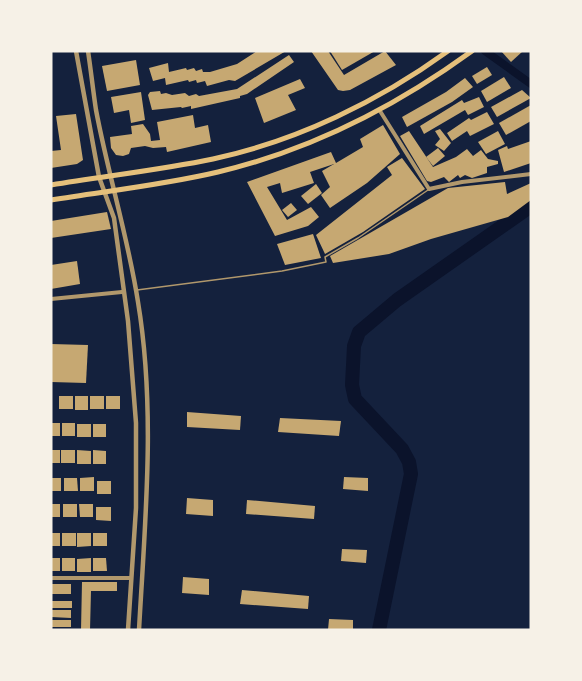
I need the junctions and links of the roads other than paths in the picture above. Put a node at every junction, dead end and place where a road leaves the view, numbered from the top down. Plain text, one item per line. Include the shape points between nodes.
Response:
1 (76, 51) edge
2 (88, 51) edge
3 (448, 51) edge
4 (472, 51) edge
5 (380, 111) junction
6 (531, 174) edge
7 (111, 176) junction
8 (99, 177) junction
9 (51, 185) edge
10 (114, 189) junction
11 (429, 189) junction
12 (104, 191) junction
13 (51, 200) edge
14 (136, 290) junction
15 (122, 292) junction
16 (51, 299) edge
17 (51, 578) edge
18 (131, 578) junction
19 (128, 630) edge
20 (139, 630) edge

1 - 8 street
2 - 7 street
3 - 7 main road via 358,106 277,140 214,159
4 - 5 main road
5 - 10 main road via 262,160 217,172
5 - 11 street
6 - 11 street
7 - 8 main road
7 - 10 street
8 - 9 main road
8 - 12 street
10 - 12 main road
10 - 14 street
11 - 14 lane via 325,257 326,262
12 - 13 main road
12 - 15 street via 114,218
14 - 20 street via 148,430
15 - 16 street
15 - 18 street via 136,423
17 - 18 street
18 - 19 street

